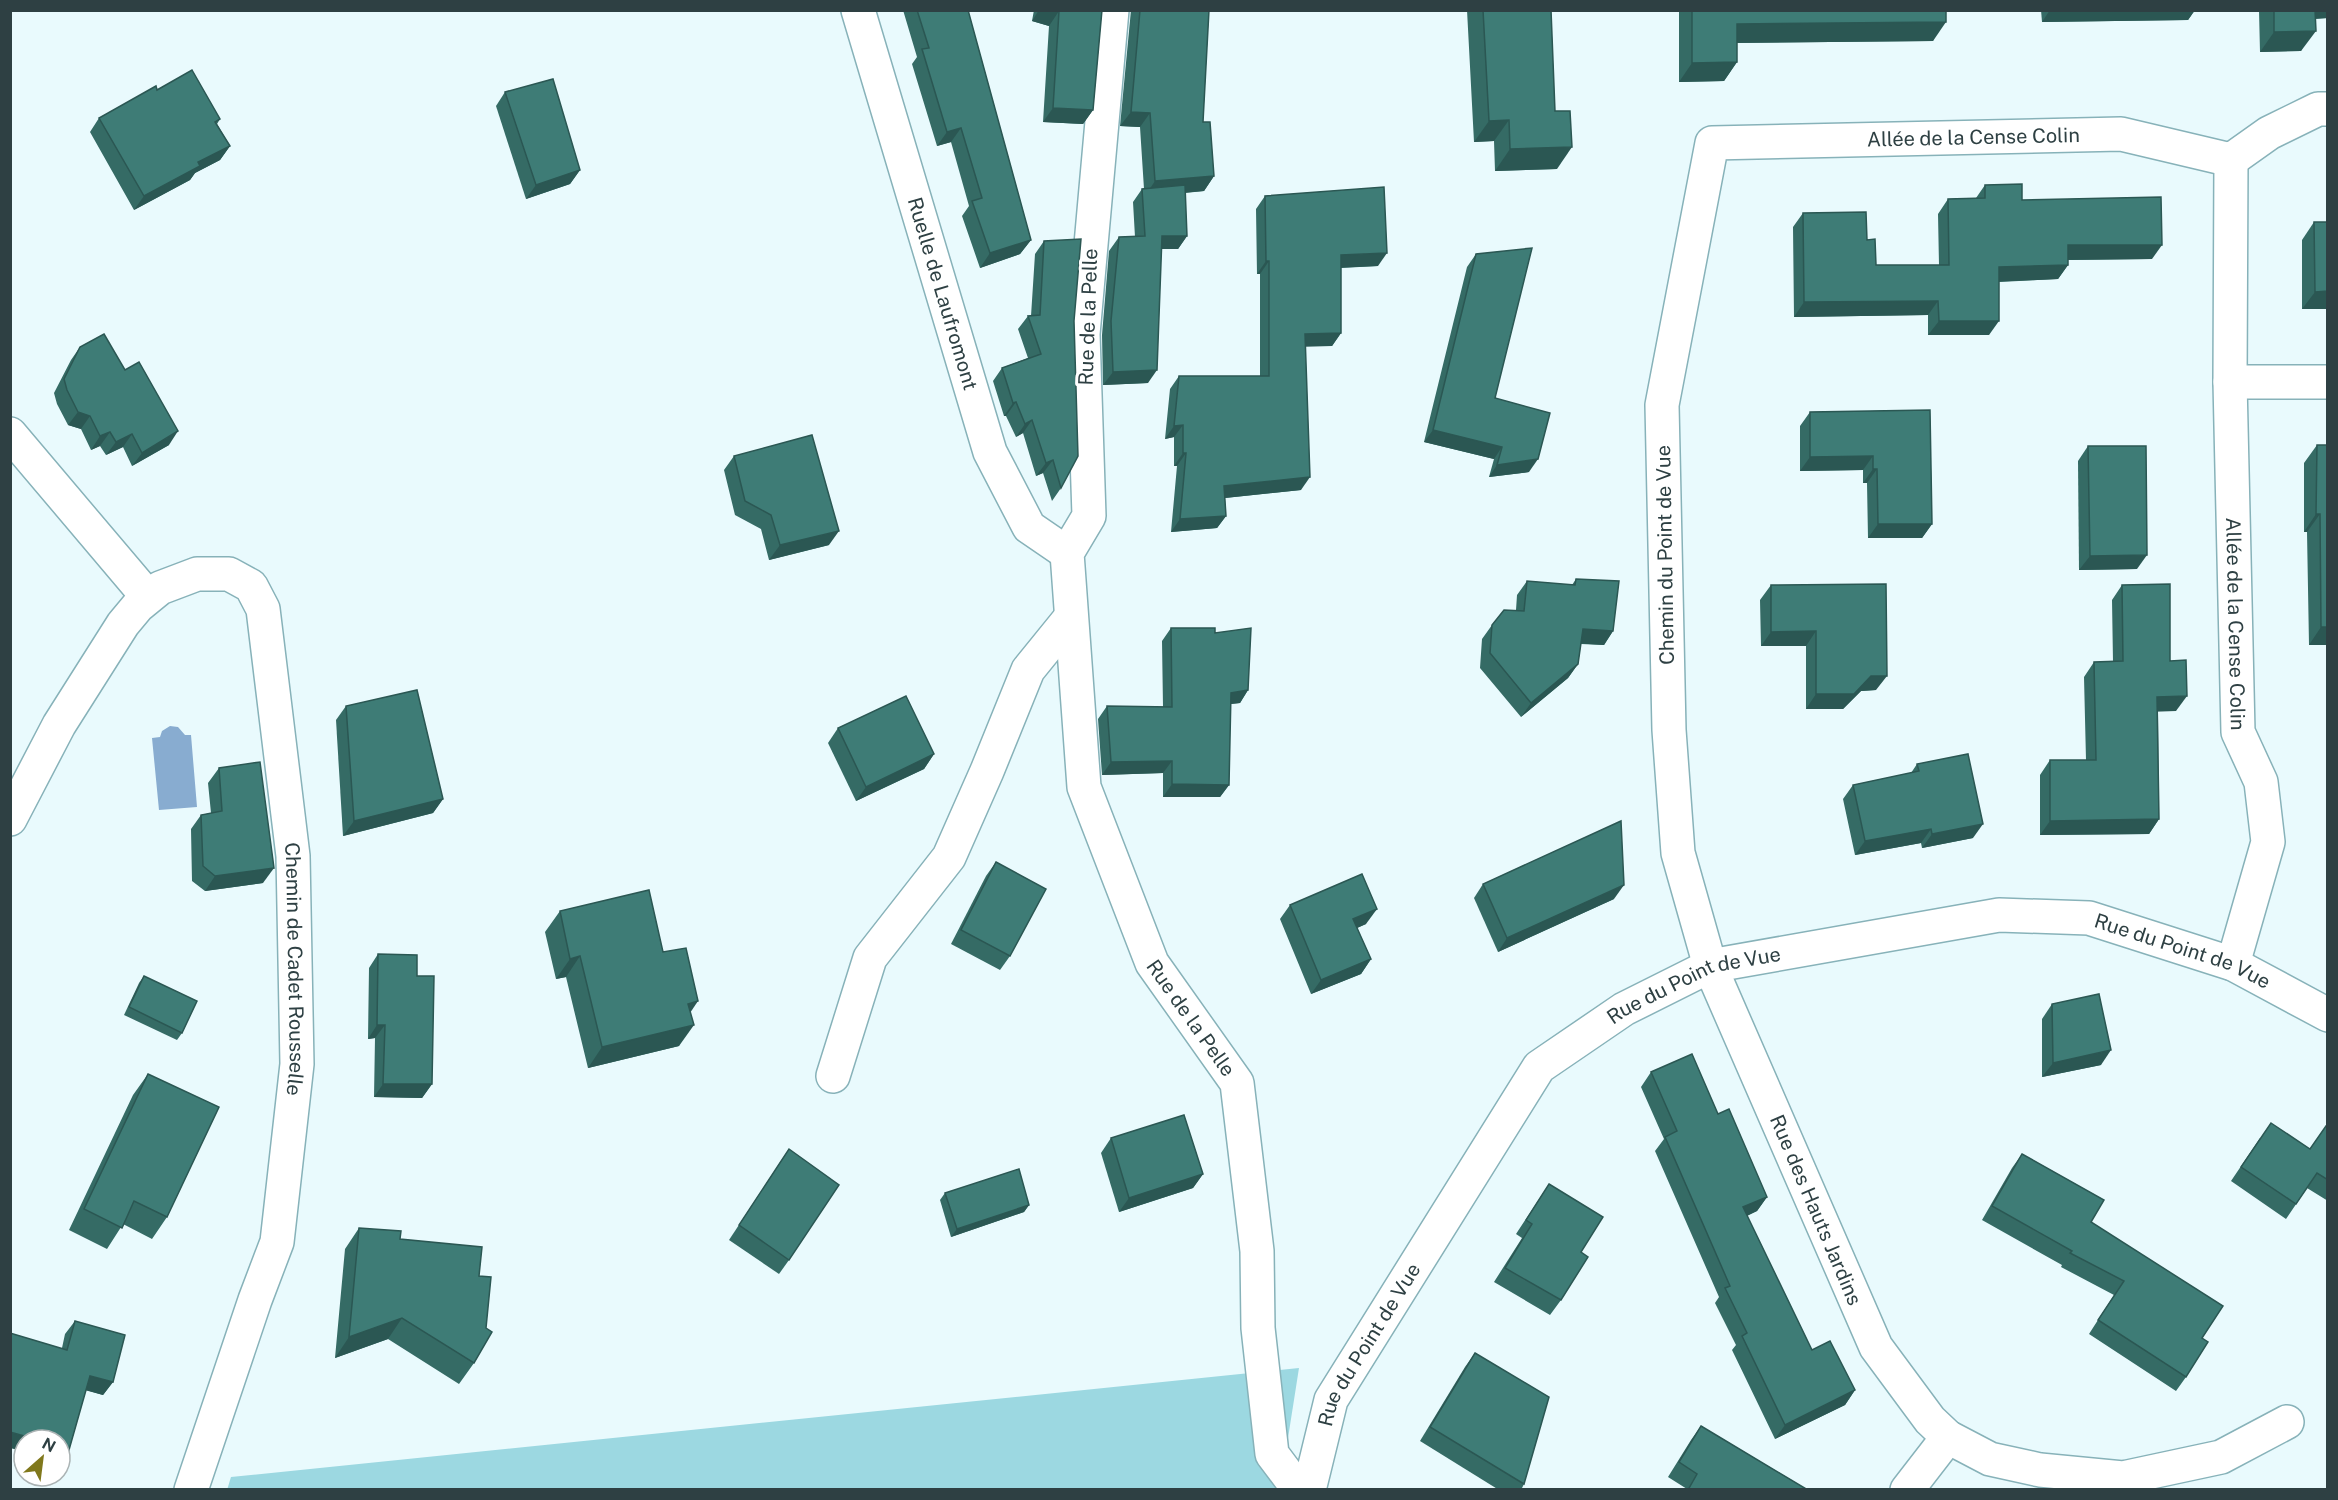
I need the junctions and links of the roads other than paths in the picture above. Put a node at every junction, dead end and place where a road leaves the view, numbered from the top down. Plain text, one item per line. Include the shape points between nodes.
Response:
1 (858, 10) edge
2 (1112, 10) edge
3 (2328, 110) edge
4 (1712, 143) joint
5 (2231, 160) junction
6 (2230, 382) junction
7 (2328, 382) edge
8 (10, 434) edge
9 (1067, 553) junction
10 (148, 597) junction
11 (1071, 617) junction
12 (10, 819) edge
13 (2233, 964) junction
14 (1710, 966) junction
15 (2328, 1015) edge
16 (833, 1076) dead end
17 (2287, 1422) dead end
18 (1948, 1437) junction
19 (191, 1490) edge
20 (1299, 1490) edge
21 (1309, 1490) edge
22 (1907, 1490) edge

1 - 9 street, Ruelle de Laufromont via 990,452 1029,527
2 - 9 street, Rue de la Pelle via 1083,334 1089,516
3 - 5 street via 2319,110 2269,133
4 - 5 street, Allée de la Cense Colin via 2121,134
4 - 14 street, Chemin du Point de Vue via 1662,405 1669,730 1678,853
5 - 6 street, Allée de la Cense Colin
6 - 7 street
6 - 13 street, Allée de la Cense Colin via 2238,732 2261,782 2268,842
8 - 10 street
9 - 11 street, Rue de la Pelle
10 - 12 street, Chemin de Cadet Rousselle via 123,624 59,725
10 - 19 street, Chemin de Cadet Rousselle via 160,588 197,574 229,574 251,586 263,609 293,856 297,1064 277,1242
11 - 16 street via 1028,670 949,857 870,958
11 - 20 street, Rue de la Pelle via 1084,787 1152,963 1237,1083 1257,1251 1258,1328 1272,1454
13 - 14 street, Rue du Point de Vue via 2089,918 1999,915
13 - 15 street, Rue du Point de Vue
14 - 18 street, Rue des Hauts Jardins via 1876,1347 1930,1420
14 - 21 street, Rue du Point de Vue via 1624,1009 1539,1067 1331,1400
17 - 18 street, Rue des Hauts Jardins via 2221,1457 2123,1478 2030,1468 1990,1459
18 - 22 street

